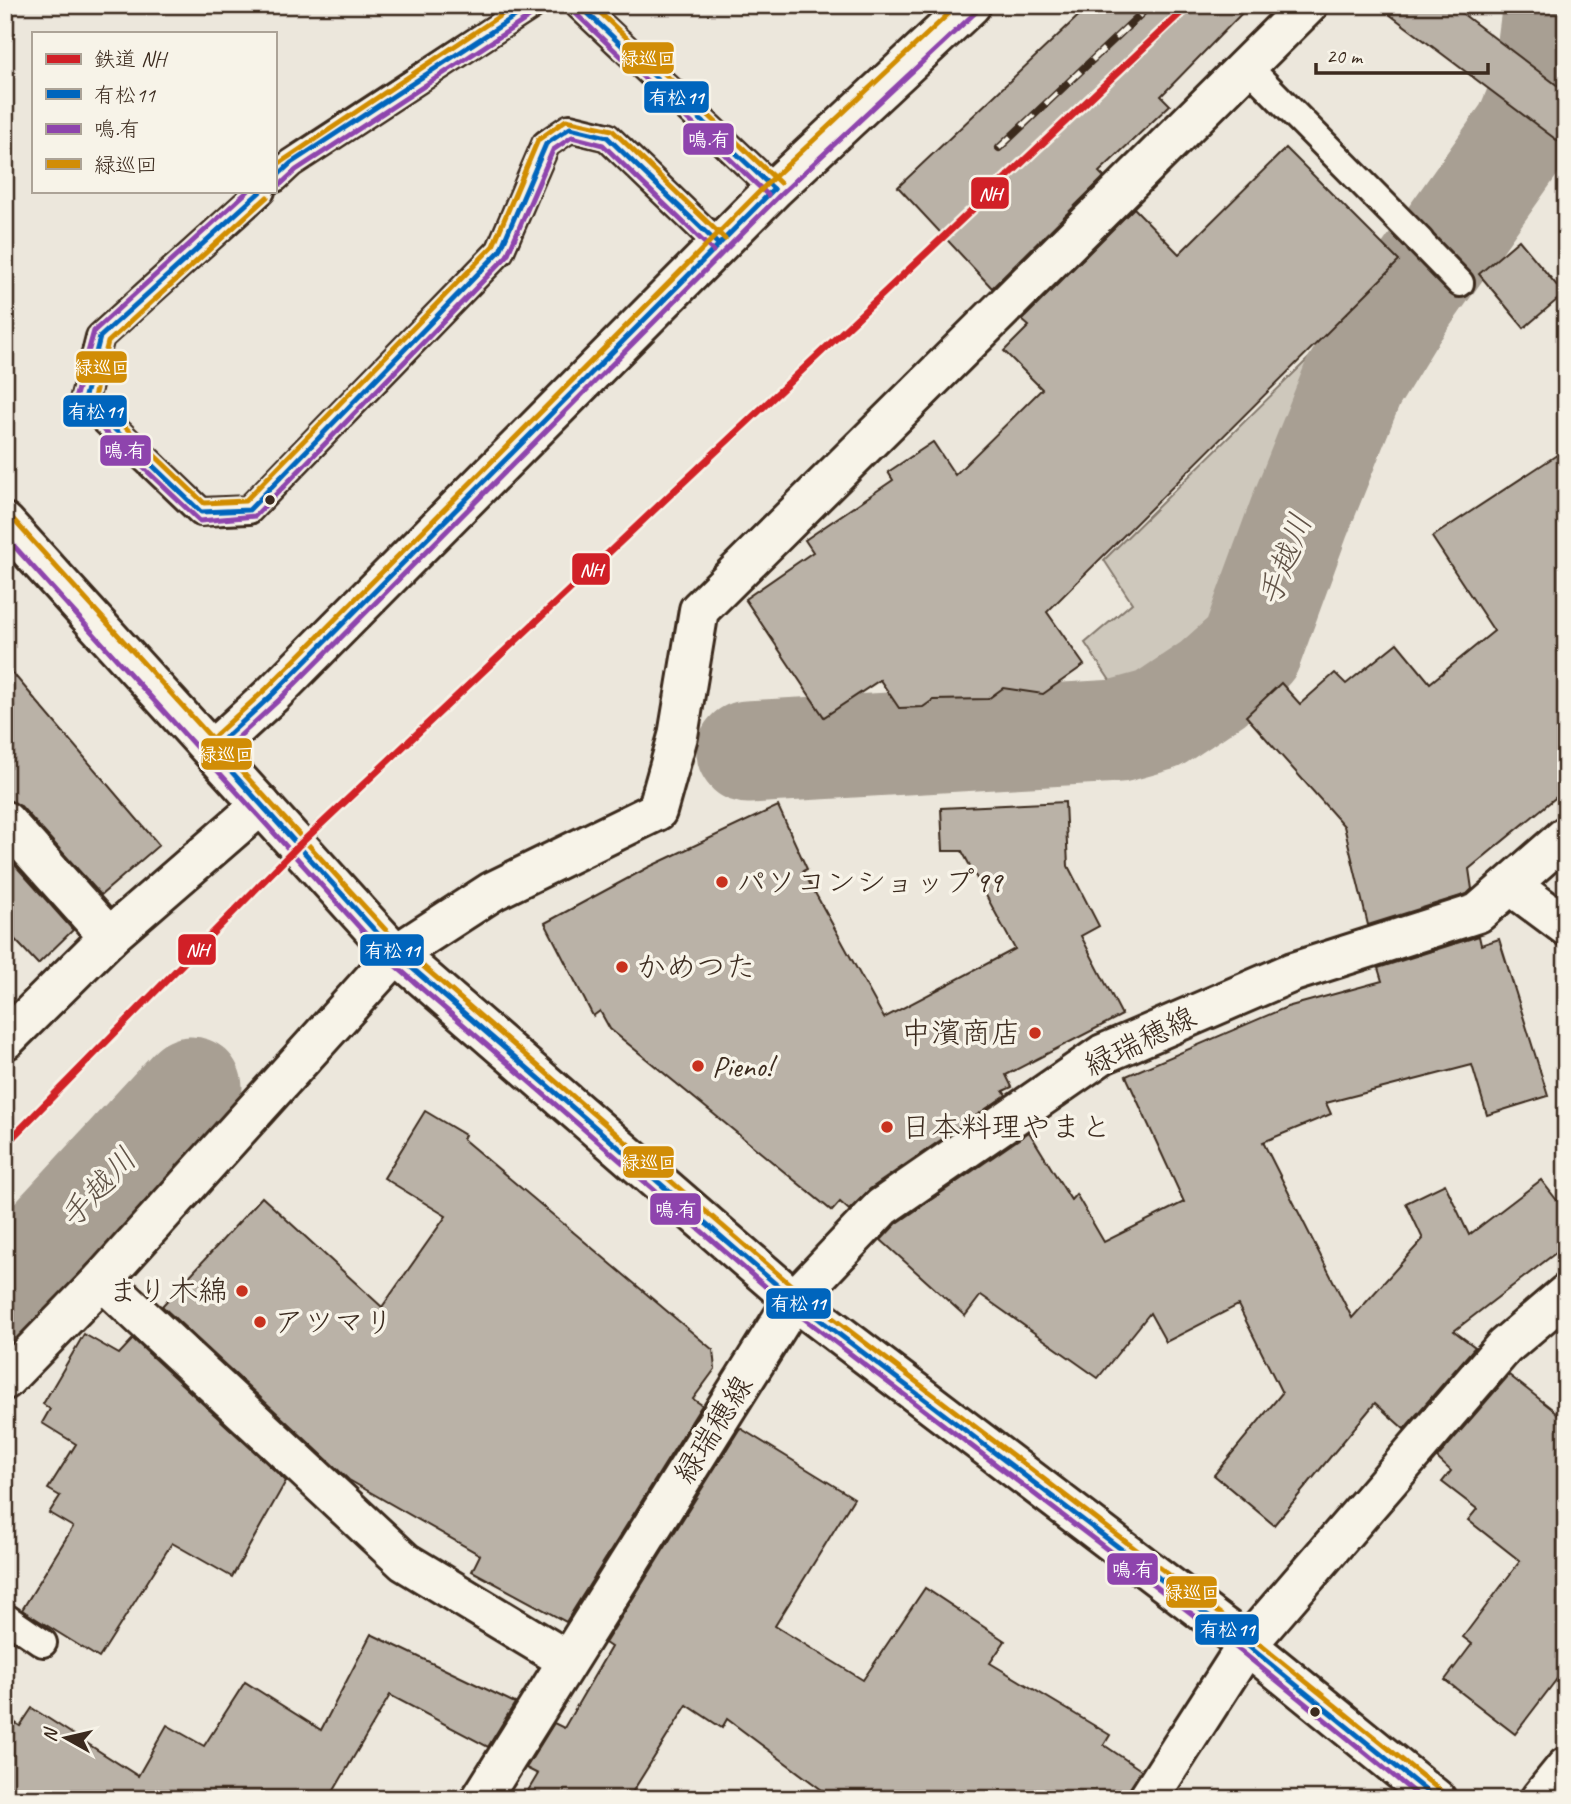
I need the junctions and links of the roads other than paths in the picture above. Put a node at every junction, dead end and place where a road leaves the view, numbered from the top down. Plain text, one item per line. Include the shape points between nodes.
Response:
1 (532, 5) edge
2 (579, 5) edge
3 (971, 5) edge
4 (1308, 5) edge
5 (1248, 68) junction
6 (276, 177) edge
7 (775, 188) junction
8 (260, 192) edge
9 (719, 244) junction
10 (1460, 283) dead end
11 (5, 523) edge
12 (212, 750) junction
13 (261, 804) junction
14 (5, 821) edge
15 (1566, 836) edge
16 (1511, 886) junction
17 (1566, 926) edge
18 (109, 937) junction
19 (396, 954) junction
20 (5, 1040) edge
21 (103, 1280) junction
22 (1566, 1294) edge
23 (794, 1300) junction
24 (5, 1380) edge
25 (5, 1617) edge
26 (43, 1643) dead end
27 (1247, 1644) junction
28 (567, 1660) junction
29 (1566, 1767) edge
30 (481, 1799) edge
31 (1148, 1799) edge
32 (1436, 1799) edge
33 (1540, 1799) edge

1 - 6 lane
2 - 7 lane
3 - 7 street
4 - 5 street
5 - 10 lane
5 - 19 street via 699,610 678,736 657,811 493,891
7 - 9 street
8 - 9 lane via 100,337 84,400 201,512 249,510 500,251 546,144 570,128 607,137
9 - 12 street
11 - 12 street
12 - 13 street
13 - 18 street
13 - 19 street
14 - 18 street
15 - 16 street, 緑瑞穂線
16 - 17 street
16 - 23 street, 緑瑞穂線 via 1478,913 1293,972 1102,1054 882,1207
18 - 20 street
19 - 21 street
19 - 23 street
21 - 24 street
21 - 28 street via 405,1562
22 - 27 street via 1504,1347
23 - 27 street
23 - 28 street, 緑瑞穂線
25 - 26 lane
27 - 31 street
27 - 32 street
28 - 30 street, 緑瑞穂線
29 - 33 street

